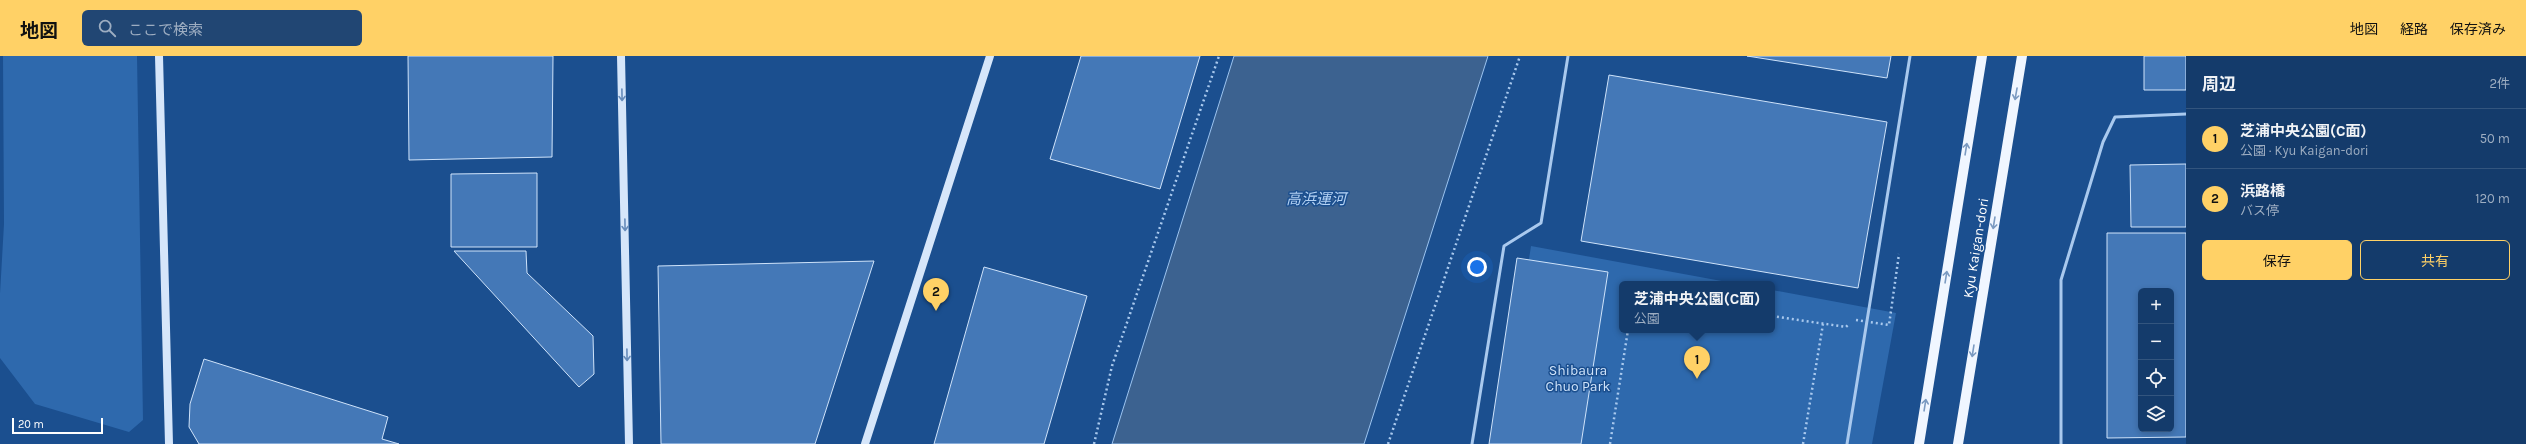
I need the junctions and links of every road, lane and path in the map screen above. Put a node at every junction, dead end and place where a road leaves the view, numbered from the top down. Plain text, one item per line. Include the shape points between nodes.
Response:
1 (160, 56) edge
2 (621, 56) edge
3 (990, 56) edge
4 (1219, 56) edge
5 (1520, 56) edge
6 (1568, 56) edge
7 (1910, 56) edge
8 (1982, 56) edge
9 (2022, 56) edge
10 (2186, 114) edge
11 (1899, 254) dead end
12 (1775, 316) edge
13 (1823, 324) junction
14 (1628, 333) edge
15 (169, 444) edge
16 (629, 444) edge
17 (865, 444) edge
18 (1094, 444) edge
19 (1388, 444) edge
20 (1472, 444) edge
21 (1610, 444) edge
22 (1803, 444) edge
23 (1847, 444) edge
24 (1919, 444) edge
25 (1958, 444) edge
26 (2061, 444) edge

1 - 15 street
2 -> 16 street
3 - 17 street
4 - 18 path via 1112,366
5 - 19 path
6 - 20 lane via 1541,223 1504,246
7 - 23 lane
24 -> 8 main road, Kyu Kaigan-dori
9 -> 25 main road, Kyu Kaigan-dori
10 - 26 lane via 2115,117 2103,142 2061,280
11 - 13 path, bridge via 1889,325 1856,320 1846,327
12 - 13 path
13 - 22 path
14 - 21 path

